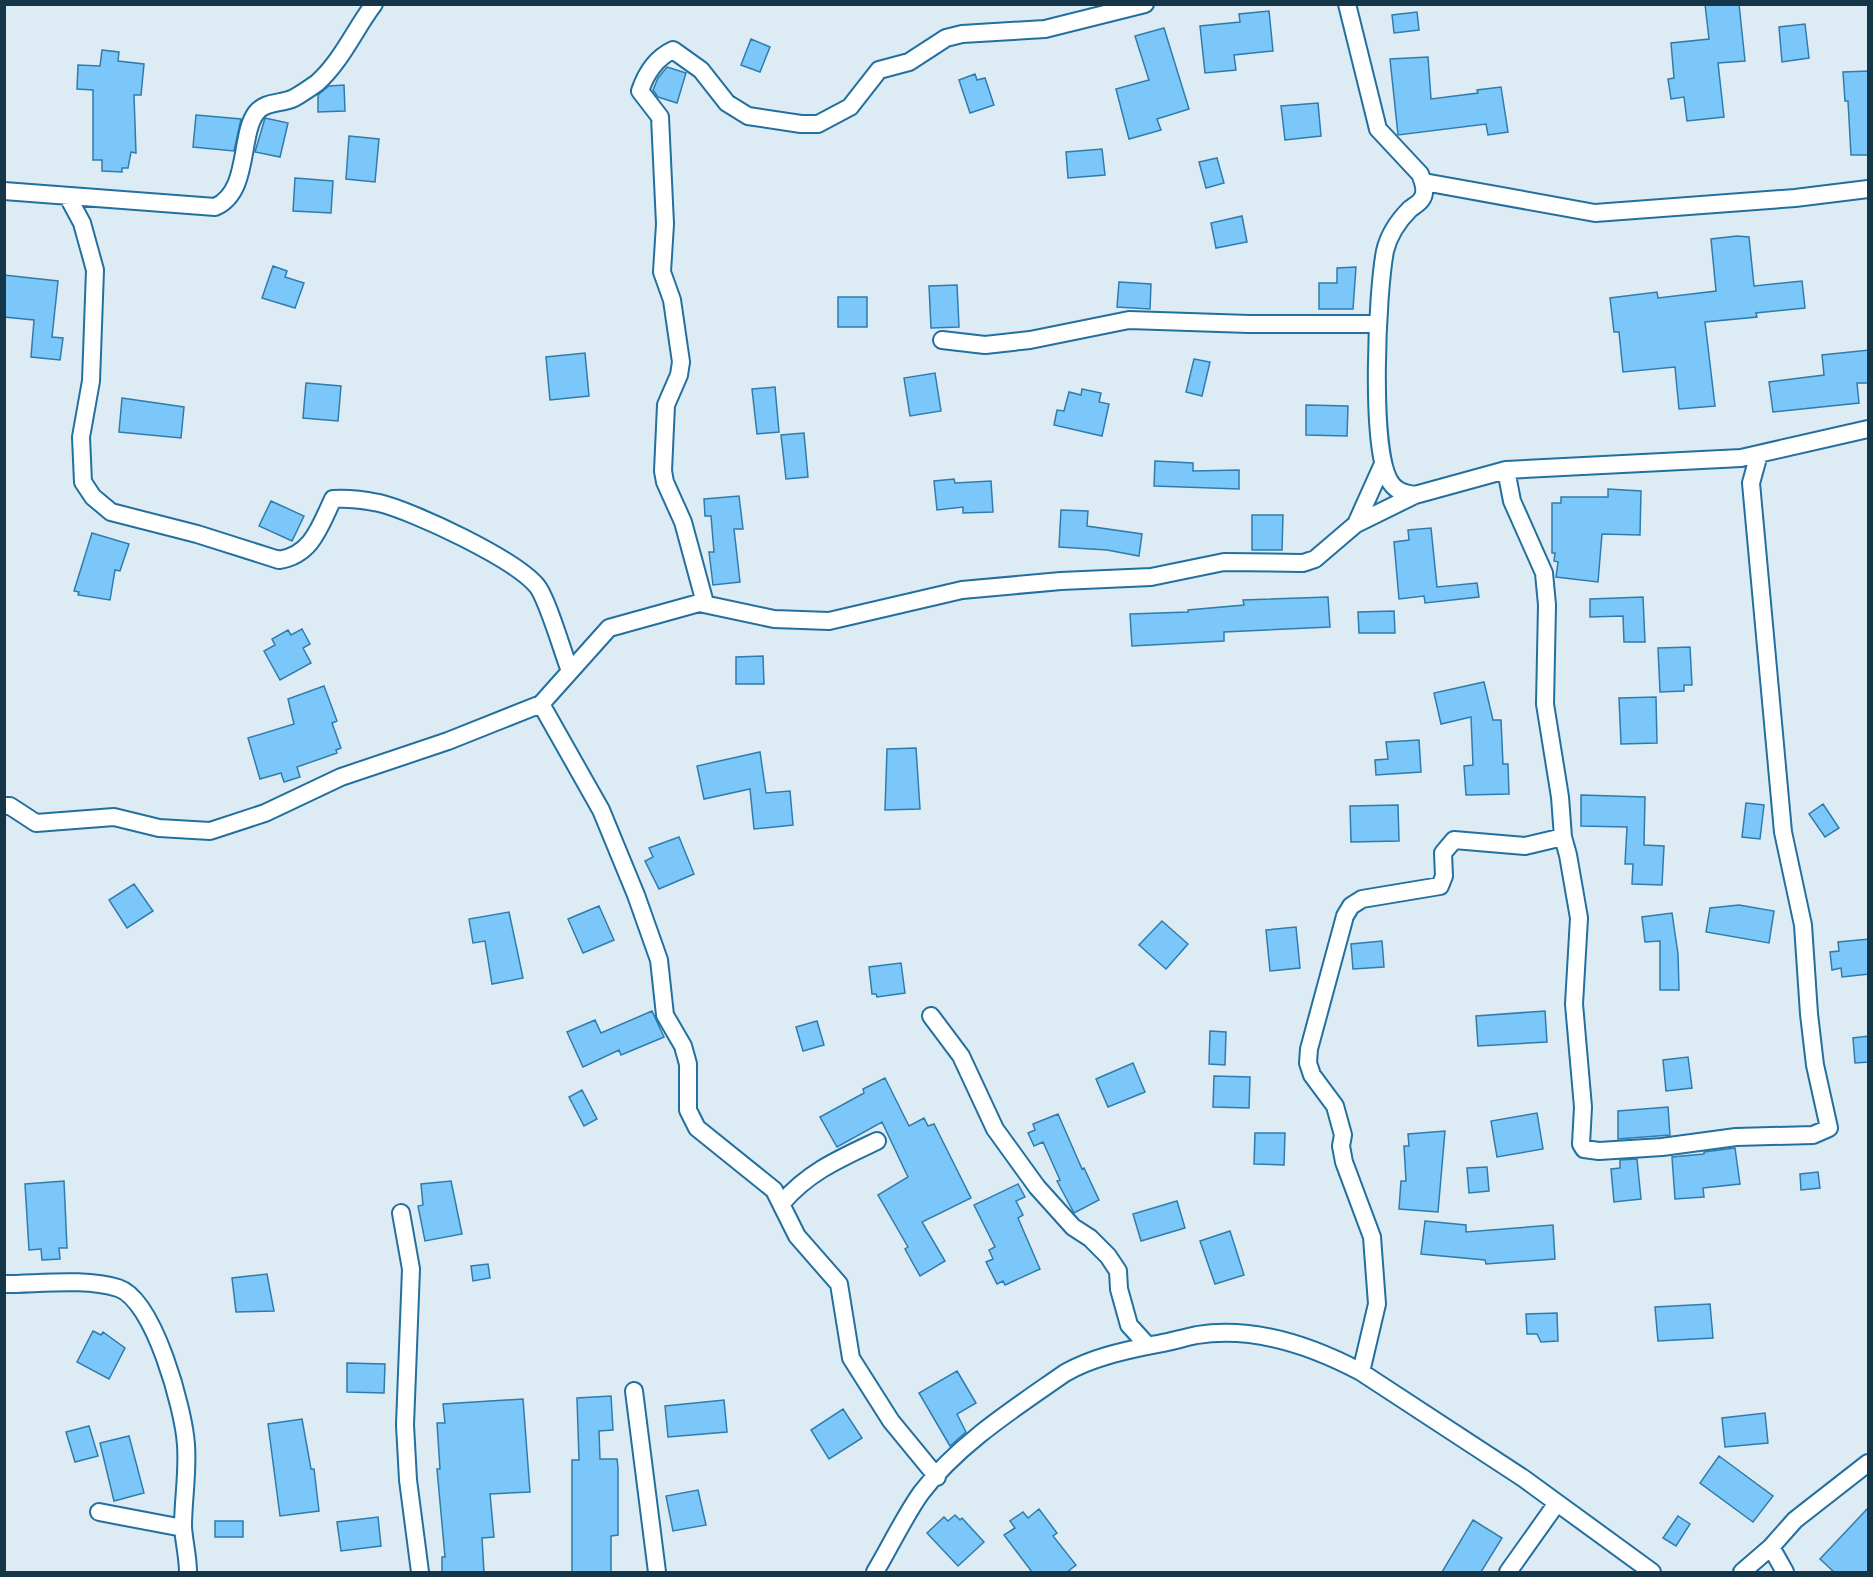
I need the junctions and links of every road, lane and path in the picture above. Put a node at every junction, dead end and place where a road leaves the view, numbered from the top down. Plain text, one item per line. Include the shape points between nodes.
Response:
1 (374, 4) edge
2 (1145, 4) edge
3 (1347, 4) edge
4 (1424, 182) junction
5 (1869, 189) edge
6 (4, 191) edge
7 (69, 197) junction
8 (1378, 324) junction
9 (942, 340) dead end
10 (1869, 429) edge
11 (1760, 454) junction
12 (1382, 465) junction
13 (1506, 471) junction
14 (1415, 495) junction
15 (1356, 524) junction
16 (705, 603) junction
17 (570, 671) junction
18 (541, 704) junction
19 (4, 806) edge
20 (1563, 837) junction
21 (931, 1016) dead end
22 (877, 1141) dead end
23 (782, 1203) junction
24 (401, 1213) dead end
25 (4, 1284) edge
26 (1148, 1346) junction
27 (1361, 1372) junction
28 (634, 1391) dead end
29 (1869, 1463) edge
30 (937, 1477) junction
31 (1557, 1503) junction
32 (99, 1512) dead end
33 (183, 1528) junction
34 (1771, 1547) junction
35 (188, 1572) edge
36 (420, 1572) edge
37 (657, 1572) edge
38 (875, 1572) edge
39 (1508, 1572) edge
40 (1652, 1572) edge
41 (1742, 1572) edge
42 (1785, 1572) edge

1 - 7 street via 317,82 293,99 261,108 254,115 243,165 222,204 215,207
2 - 16 street via 1045,29 962,34 946,39 909,62 879,70 850,107 818,124 748,116 727,103 701,70 673,50 660,56 640,91 660,117 662,272 672,300 681,362 666,405 663,471
3 - 4 street via 1378,129
4 - 5 street via 1595,213
4 - 8 street via 1421,200 1397,223 1385,251
6 - 7 street
7 - 17 street via 82,223 94,270 91,381 81,437 83,482 93,497 111,512 279,560 291,558 310,545 333,499 381,503 454,532 515,568 537,586
8 - 9 street via 1129,320 985,345
8 - 12 street
10 - 11 street
11 - 13 street
11 - 20 street via 1751,483 1757,567 1783,832 1803,925 1815,1065 1830,1122 1825,1132 1813,1136 1736,1137 1652,1148 1584,1149 1574,1004 1579,918
12 - 14 street via 1389,482 1400,492
12 - 15 street
13 - 14 street
13 - 20 street via 1512,501 1544,573 1545,704
14 - 15 street
15 - 16 street via 1315,559 1303,564 1224,562 1151,578 962,590 829,621 774,619
16 - 17 street via 609,628
17 - 18 street
18 - 19 street via 341,777 265,813 210,831 159,828 114,817 36,823
18 - 23 street via 601,810 636,895 659,960 666,1015 688,1064 688,1110 697,1128 774,1191
20 - 27 street via 1525,846 1454,840 1443,853 1444,876 1440,886 1362,899 1345,916 1308,1063 1335,1106 1343,1136 1344,1162 1372,1236 1377,1304
21 - 26 street via 961,1056 995,1129 1037,1187 1073,1227 1108,1256 1118,1271 1129,1325
22 - 23 street via 828,1164 799,1183
23 - 30 street via 798,1236 839,1284 851,1358 862,1380
24 - 36 street via 411,1269 405,1425
25 - 33 street via 94,1284 119,1288 135,1297 154,1333 183,1416
26 - 27 street via 1198,1335 1235,1334 1280,1340 1337,1359
26 - 30 street via 1079,1365 1065,1373 972,1442
27 - 31 street
28 - 37 street
29 - 34 street via 1795,1520
30 - 38 street via 921,1493
31 - 39 street
31 - 40 street
32 - 33 street
33 - 35 street
34 - 41 street
34 - 42 street

